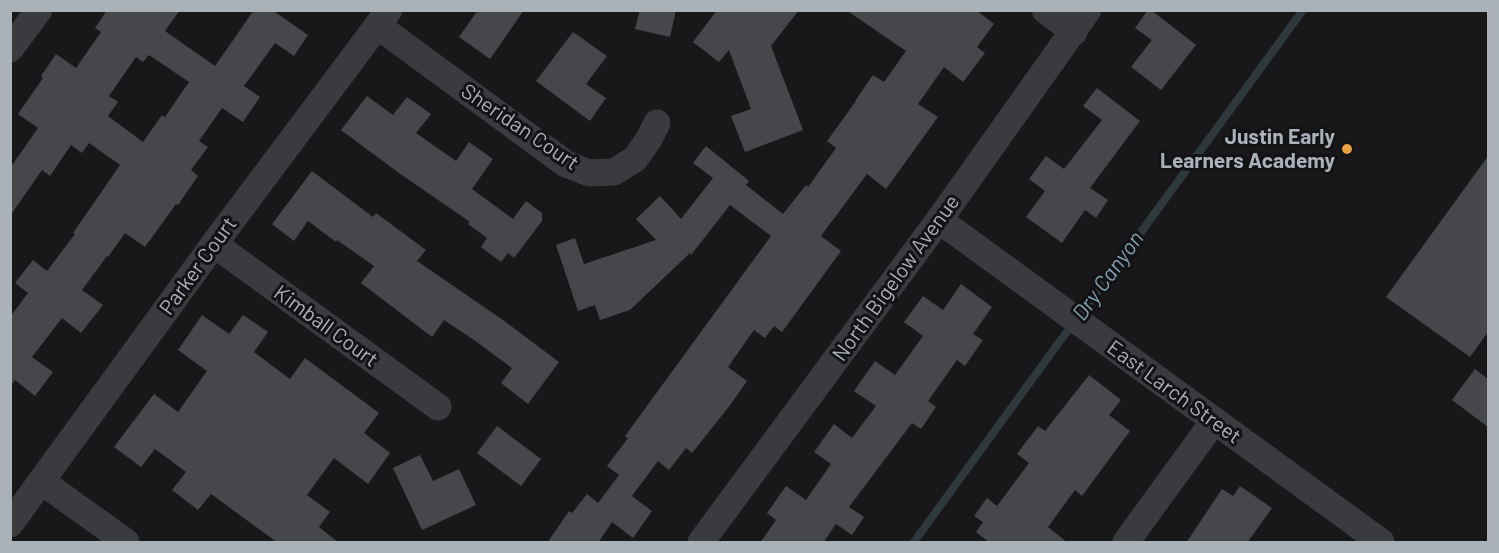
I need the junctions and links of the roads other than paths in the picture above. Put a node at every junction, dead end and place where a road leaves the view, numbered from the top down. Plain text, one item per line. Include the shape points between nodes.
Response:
1 (39, 10) edge
2 (1045, 10) edge
3 (384, 18) edge
4 (1081, 21) edge
5 (10, 49) edge
6 (657, 123) dead end
7 (939, 220) junction
8 (214, 244) junction
9 (438, 407) dead end
10 (1214, 421) junction
11 (41, 481) junction
12 (10, 524) edge
13 (126, 543) edge
14 (701, 543) edge
15 (1126, 543) edge
16 (1381, 543) edge

1 - 5 street
2 - 4 street
3 - 6 street, Sheridan Court via 566,164 589,173 614,172 635,159
3 - 8 street, Parker Court
4 - 7 street, North Bigelow Avenue
7 - 10 street, East Larch Street
7 - 14 street, North Bigelow Avenue
8 - 9 street, Kimball Court
8 - 11 street, Parker Court
10 - 15 street
10 - 16 street, East Larch Street
11 - 12 street, Parker Court
11 - 13 street

